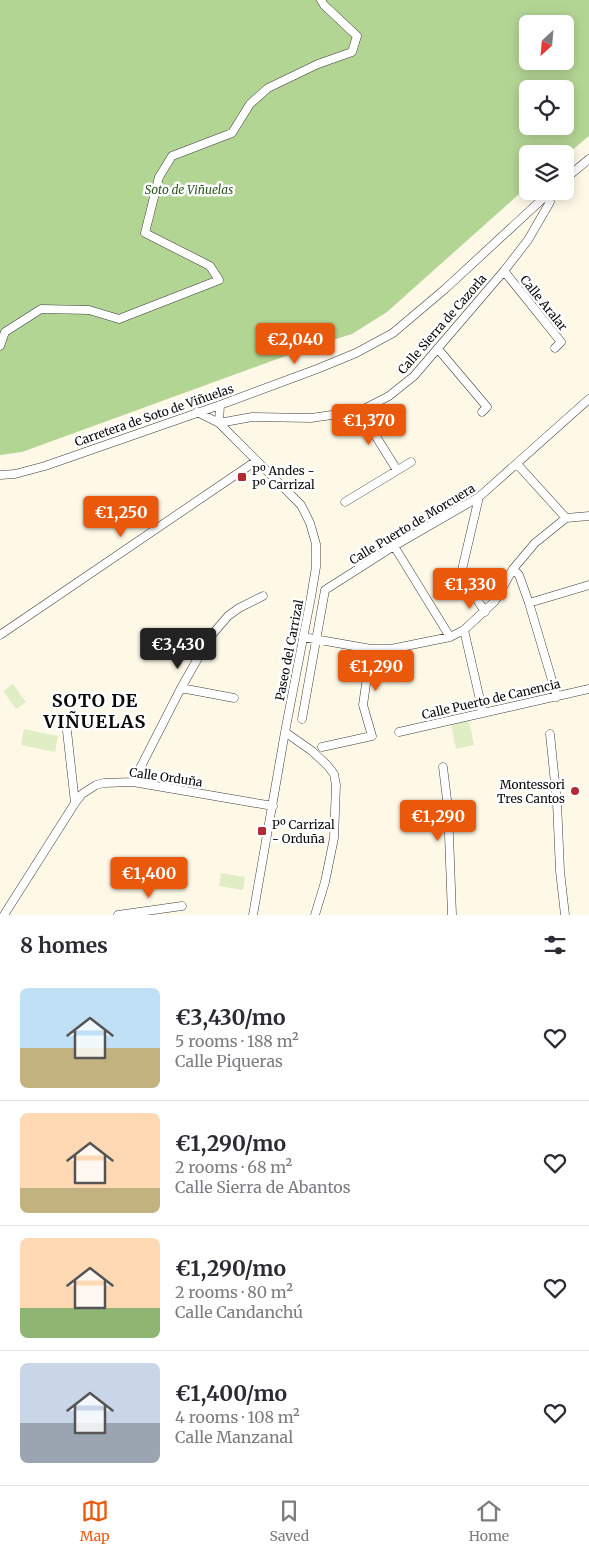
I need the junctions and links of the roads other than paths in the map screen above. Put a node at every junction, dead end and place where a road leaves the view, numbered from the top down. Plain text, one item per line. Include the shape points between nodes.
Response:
1 (320, 0) edge
2 (589, 159) edge
3 (574, 172) edge
4 (540, 200) edge
5 (550, 200) edge
6 (504, 271) junction
7 (0, 346) edge
8 (554, 348) dead end
9 (438, 349) junction
10 (589, 399) edge
11 (220, 405) junction
12 (360, 411) junction
13 (197, 412) junction
14 (482, 412) dead end
15 (219, 423) junction
16 (256, 461) junction
17 (411, 462) dead end
18 (517, 464) junction
19 (397, 470) junction
20 (0, 474) edge
21 (479, 497) junction
22 (346, 502) dead end
23 (589, 516) edge
24 (566, 518) junction
25 (394, 546) junction
26 (513, 569) junction
27 (589, 585) edge
28 (263, 596) dead end
29 (529, 603) junction
30 (485, 612) junction
31 (464, 630) junction
32 (0, 635) edge
33 (304, 637) junction
34 (450, 637) junction
35 (317, 639) junction
36 (371, 649) junction
37 (181, 688) junction
38 (589, 688) edge
39 (557, 696) junction
40 (234, 698) dead end
41 (483, 713) junction
42 (302, 719) dead end
43 (70, 721) dead end
44 (285, 732) junction
45 (399, 732) dead end
46 (550, 734) dead end
47 (322, 747) dead end
48 (443, 767) dead end
49 (133, 782) junction
50 (75, 803) junction
51 (273, 806) junction
52 (182, 906) dead end
53 (4, 915) edge
54 (118, 915) edge
55 (253, 915) edge
56 (315, 915) edge
57 (452, 915) edge
58 (565, 915) edge

1 - 7 street via 357,36 352,52 268,88 250,104 232,133 172,156 159,177 145,233 210,266 219,280 119,319 88,310 41,309 5,332
2 - 3 street
4 - 11 street, Carretera de Soto de Viñuelas via 445,289 392,333 356,353
5 - 6 street, Calle Sierra de Cazorla via 528,240
6 - 8 street, Calle Aralar via 561,342
6 - 9 street, Calle Sierra de Cazorla
9 - 12 street, Calle Sierra de Cazorla via 414,376 389,396
9 - 14 street via 487,407
10 - 18 street, Calle Puerto de Morcuera
11 - 13 street, Carretera de Soto de Viñuelas
11 - 15 street
12 - 15 street, Calle Sierra de Cazorla via 311,418 252,417
12 - 19 street
13 - 15 street, Paseo del Carrizal
13 - 20 street, Carretera de Soto de Viñuelas via 45,466 15,474
15 - 16 street, Paseo del Carrizal
16 - 32 street
16 - 33 street, Paseo del Carrizal via 301,505 316,544 316,567
17 - 19 street
18 - 21 street, Calle Puerto de Morcuera
18 - 24 street
19 - 22 street
21 - 25 street, Calle Puerto de Morcuera
21 - 30 street via 461,574
23 - 24 street
24 - 26 street via 535,543
25 - 34 street
25 - 35 street, Calle Puerto de Morcuera via 325,590
26 - 29 street via 519,575
26 - 30 street
27 - 29 street
28 - 37 street via 239,608 218,626
29 - 39 street
30 - 31 street
31 - 34 street
31 - 41 street
33 - 35 street
33 - 44 street, Paseo del Carrizal
34 - 36 street via 391,649
35 - 36 street
35 - 42 street, Calle Puerto de Morcuera
36 - 47 street via 363,705 372,736
37 - 40 street
37 - 49 street
38 - 39 street, Calle Puerto de Canencia
39 - 41 street, Calle Puerto de Canencia
41 - 45 street, Calle Puerto de Canencia
43 - 50 street via 67,731
44 - 51 street, Paseo del Carrizal
44 - 56 street via 327,765 334,774 336,785 334,838
46 - 58 street
48 - 57 street via 448,808
49 - 50 street, Calle Orduña via 96,785
49 - 51 street, Calle Orduña
50 - 53 street, Calle Orduña
51 - 55 street, Paseo del Carrizal
52 - 54 street

